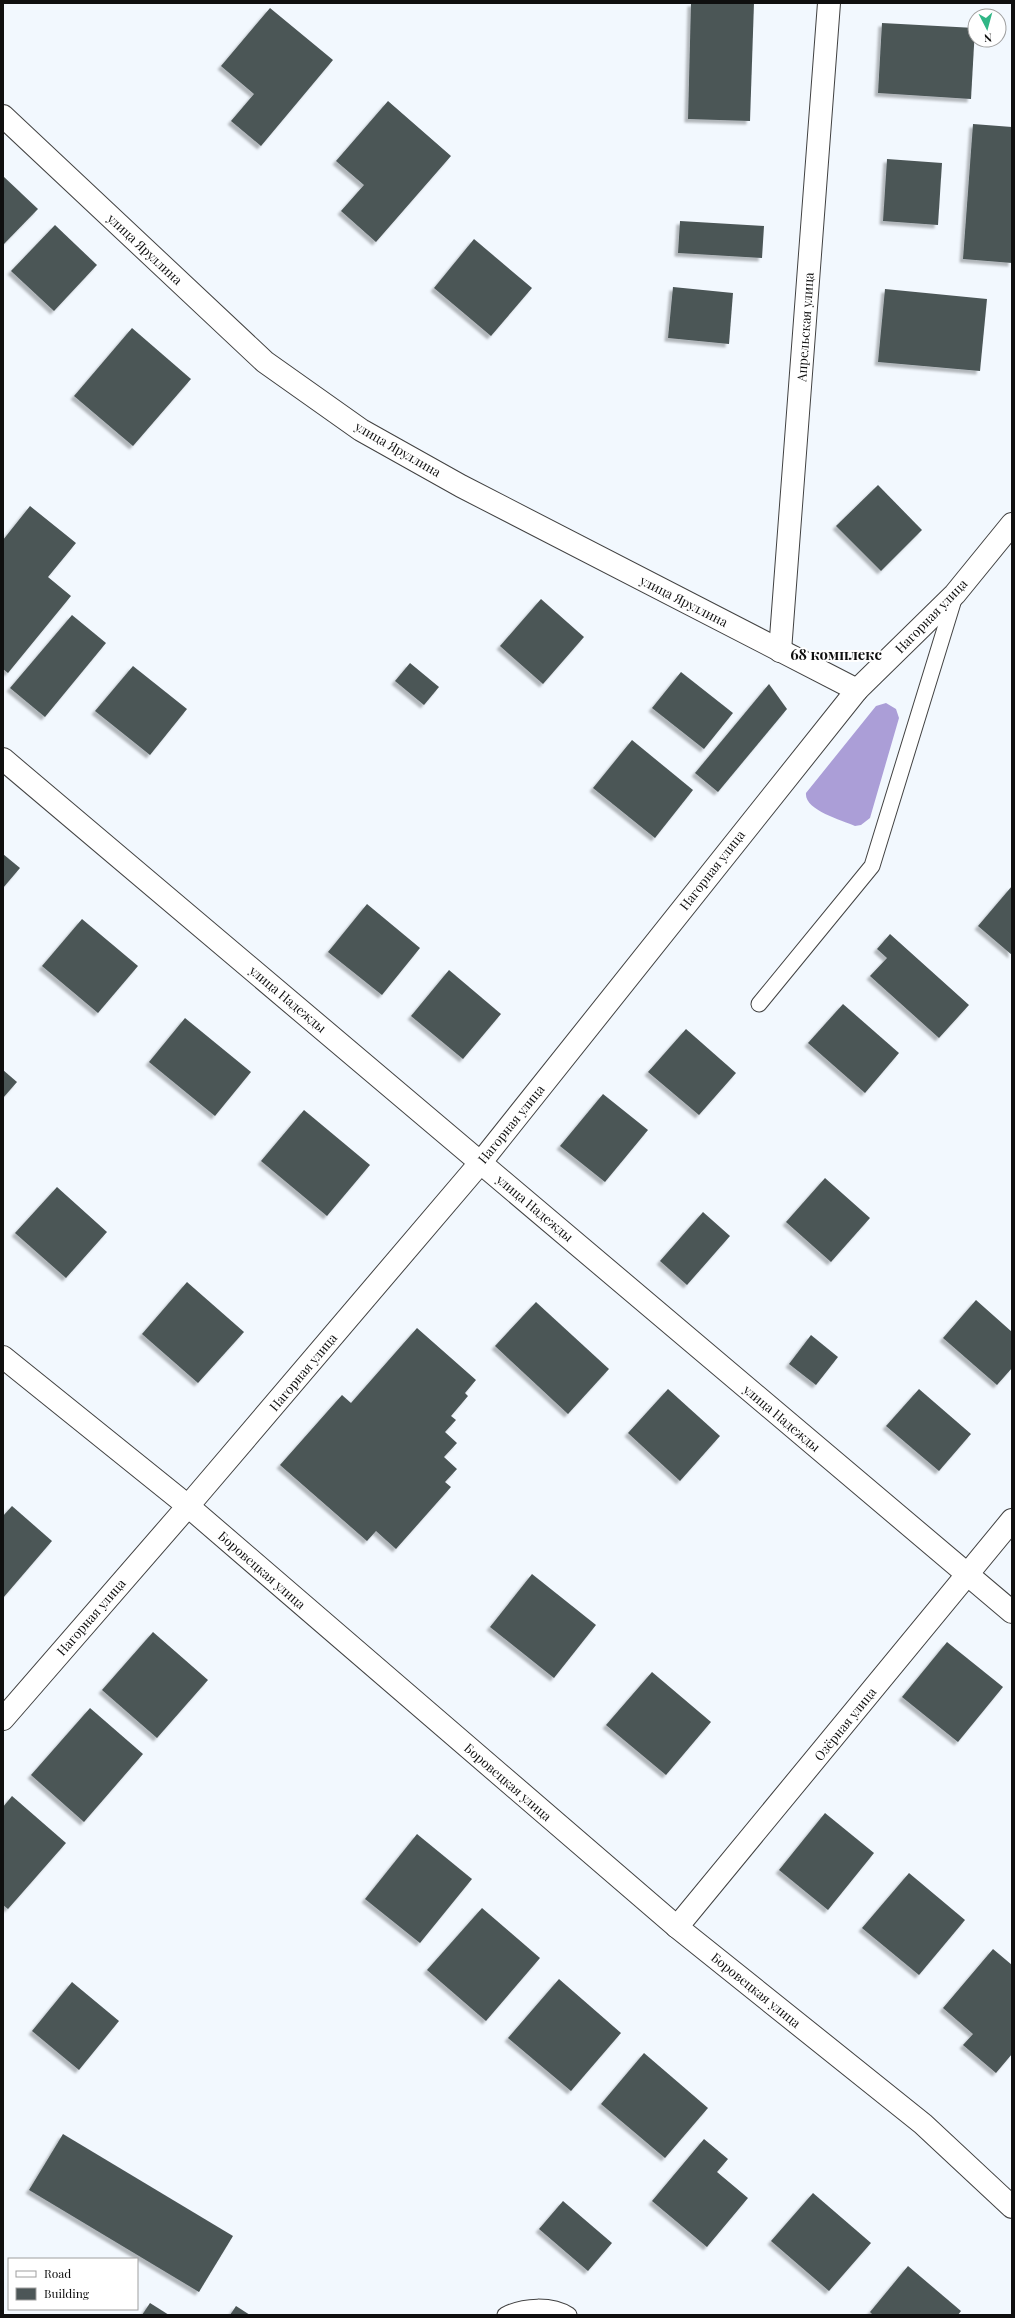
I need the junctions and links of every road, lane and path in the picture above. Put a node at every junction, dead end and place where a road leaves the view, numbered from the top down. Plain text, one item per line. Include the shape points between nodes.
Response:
1 (829, 3) edge
2 (3, 116) edge
3 (1012, 524) edge
4 (955, 594) junction
5 (780, 651) junction
6 (857, 690) junction
7 (3, 758) edge
8 (759, 1004) dead end
9 (481, 1162) junction
10 (3, 1357) edge
11 (188, 1506) junction
12 (1012, 1520) edge
13 (967, 1575) junction
14 (1012, 1612) edge
15 (3, 1719) edge
16 (677, 1928) junction
17 (1012, 2207) edge
18 (505, 2315) edge
19 (569, 2315) edge

1 - 5 street, Апрельская улица
2 - 5 street, улица Яруллина via 265,362 361,430 461,486
3 - 4 street, Нагорная улица
4 - 6 street, Нагорная улица
4 - 8 lane via 872,866
5 - 6 street, улица Яруллина
6 - 9 street, Нагорная улица
7 - 9 street, улица Надежды
9 - 11 street, Нагорная улица
9 - 13 street, улица Надежды
10 - 11 street, Боровецкая улица
11 - 15 street, Нагорная улица
11 - 16 street, Боровецкая улица
12 - 13 street, Озёрная улица
13 - 14 street, улица Надежды
13 - 16 street, Озёрная улица
16 - 17 street, Боровецкая улица via 923,2124
18 - 19 lane via 531,2307 560,2310

